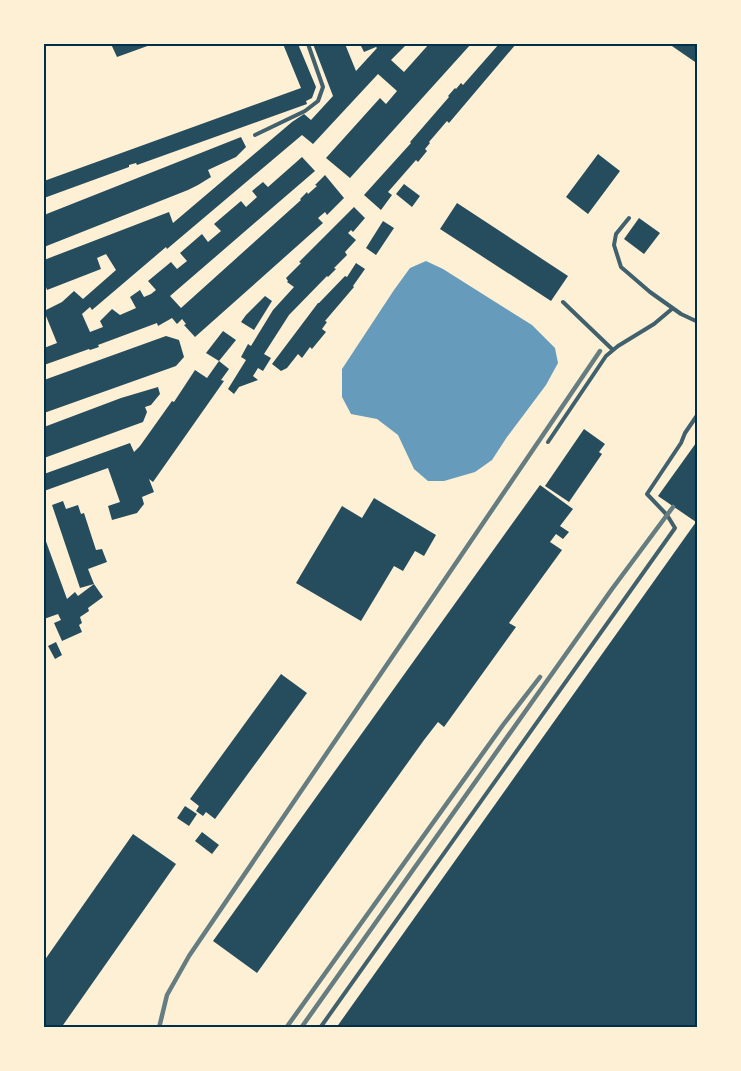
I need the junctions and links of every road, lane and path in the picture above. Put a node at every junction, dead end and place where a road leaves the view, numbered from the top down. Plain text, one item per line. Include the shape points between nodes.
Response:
1 (308, 44) edge
2 (255, 135) dead end
3 (629, 218) dead end
4 (563, 303) dead end
5 (673, 308) junction
6 (698, 322) edge
7 (613, 350) junction
8 (698, 414) edge
9 (548, 442) dead end
10 (320, 1028) edge

1 - 2 lane via 323,87 318,101
3 - 5 lane via 616,234 614,245 621,267
4 - 7 lane
5 - 6 lane
5 - 7 lane
7 - 9 lane
8 - 10 lane via 647,494 675,528

